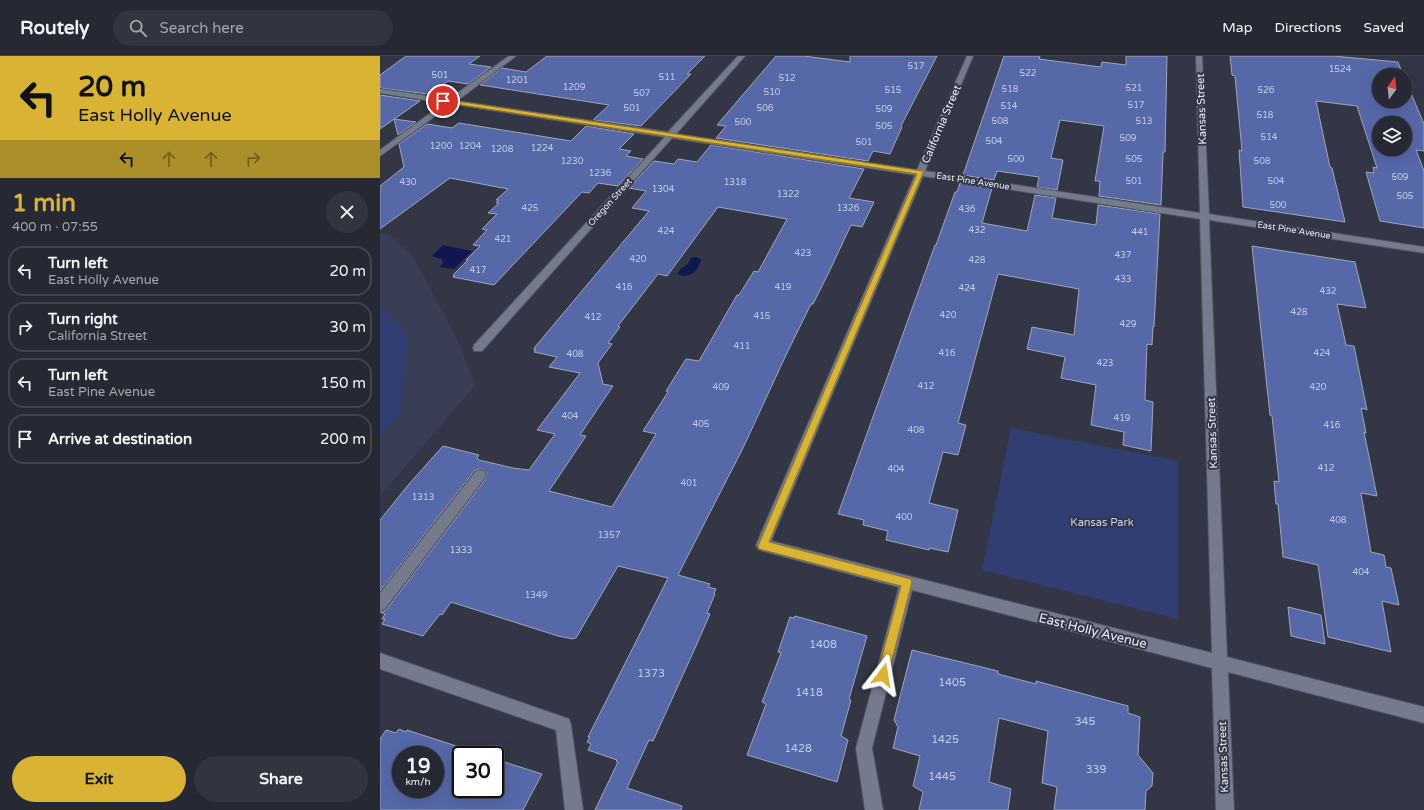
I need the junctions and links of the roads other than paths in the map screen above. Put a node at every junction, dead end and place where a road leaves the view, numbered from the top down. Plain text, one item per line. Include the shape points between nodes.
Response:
1 (513, 56) edge
2 (742, 56) edge
3 (970, 56) edge
4 (1199, 56) edge
5 (380, 91) edge
6 (452, 102) junction
7 (671, 135) junction
8 (380, 154) edge
9 (920, 173) junction
10 (1204, 216) junction
11 (1424, 250) edge
12 (478, 348) dead end
13 (480, 474) dead end
14 (763, 546) joint
15 (907, 582) junction
16 (380, 604) edge
17 (380, 661) edge
18 (1220, 662) junction
19 (1424, 715) edge
20 (574, 810) edge
21 (874, 810) edge
22 (1225, 810) edge

1 - 6 street
2 - 7 street, Oregon Street
3 - 9 street, California Street
4 - 10 street, Kansas Street
5 - 6 street, East Pine Avenue
6 - 7 street, East Pine Avenue
6 - 8 street
7 - 9 street, East Pine Avenue
7 - 12 street, Oregon Street
9 - 10 street, East Pine Avenue
9 - 14 street, California Street
10 - 11 street, East Pine Avenue
10 - 18 street, Kansas Street
13 - 16 street
14 - 15 street, East Holly Avenue
15 - 18 street, East Holly Avenue
15 - 21 street via 864,748
17 - 20 street via 563,725
18 - 19 street, East Holly Avenue
18 - 22 street, Kansas Street

